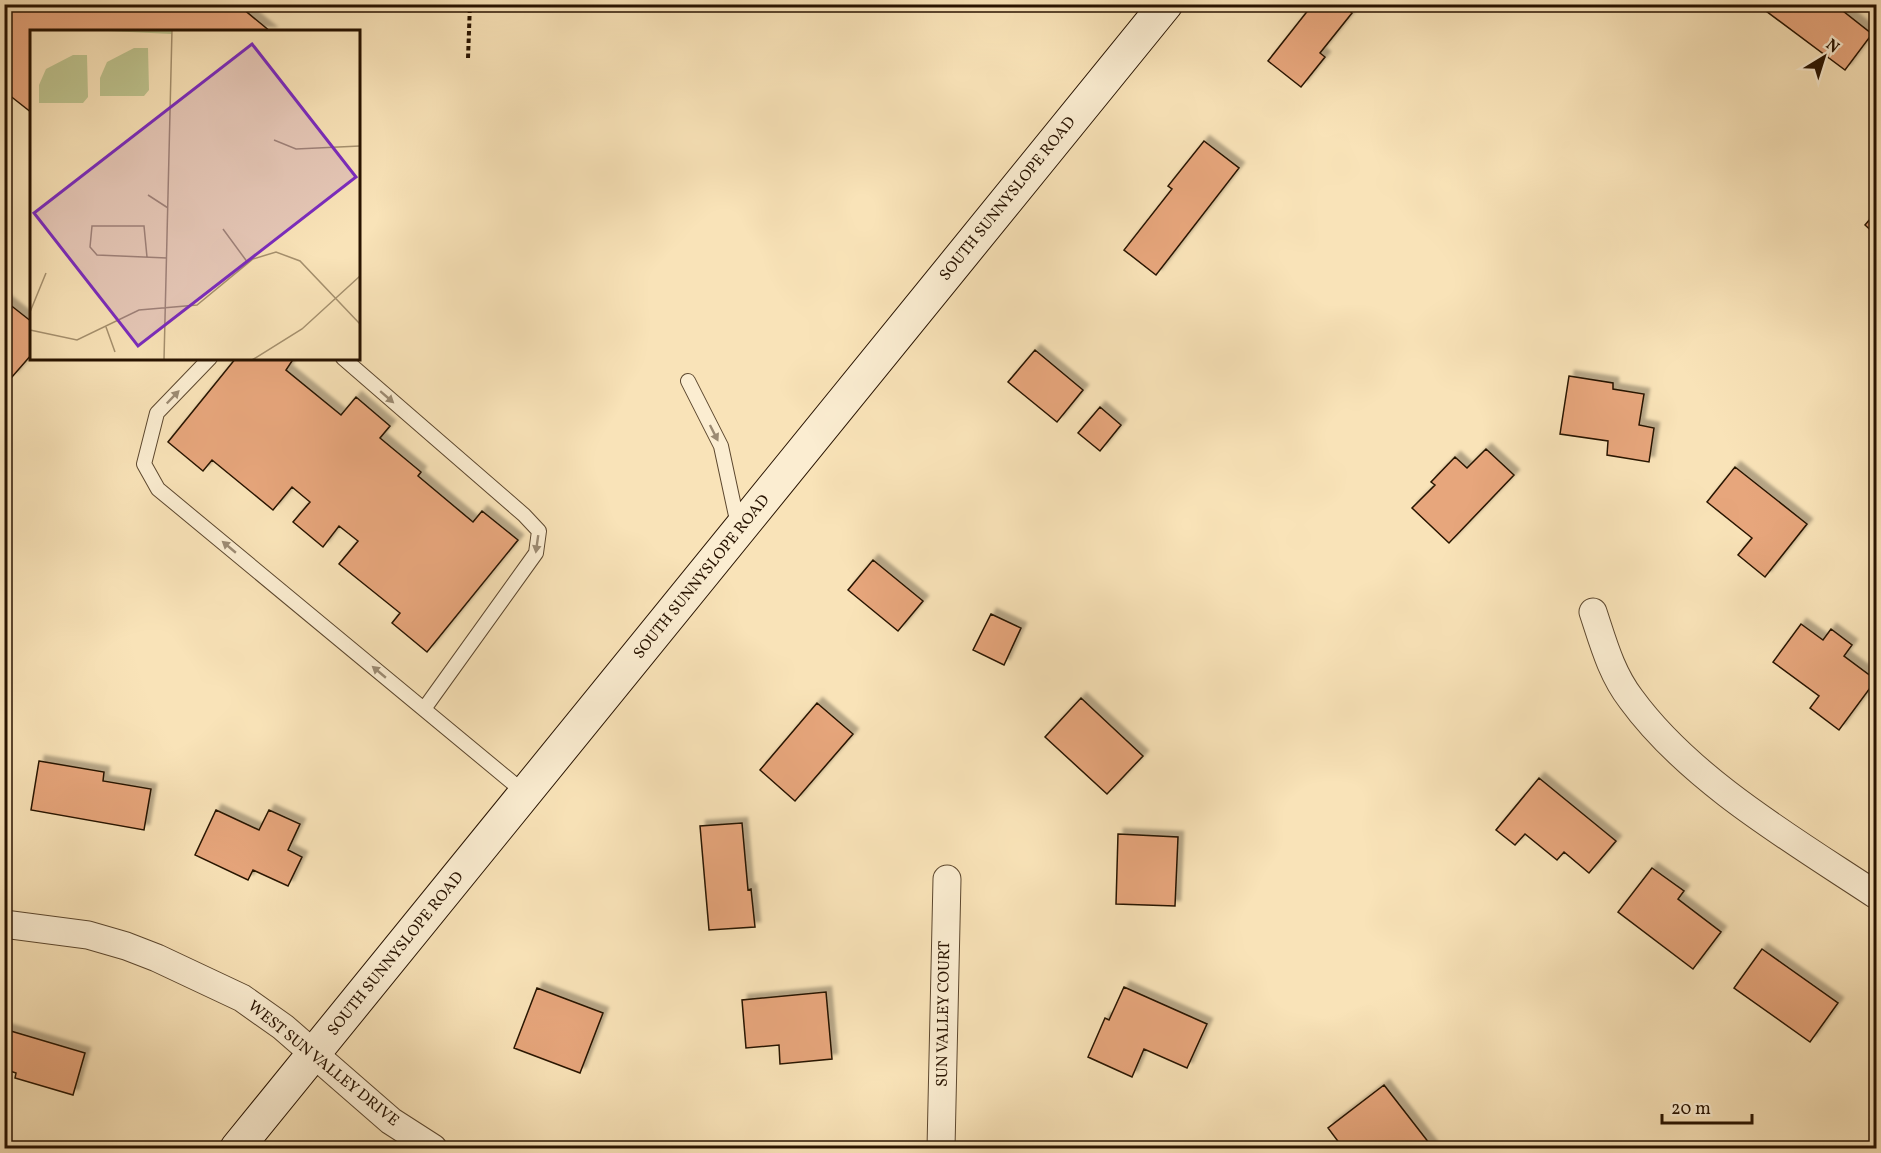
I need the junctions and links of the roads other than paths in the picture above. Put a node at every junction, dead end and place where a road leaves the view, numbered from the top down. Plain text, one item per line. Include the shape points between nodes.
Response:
1 (1166, 4) edge
2 (208, 360) edge
3 (345, 360) edge
4 (688, 381) dead end
5 (740, 531) junction
6 (1593, 612) dead end
7 (424, 709) junction
8 (526, 794) junction
9 (947, 879) dead end
10 (1876, 895) edge
11 (4, 924) edge
12 (315, 1053) junction
13 (237, 1149) edge
14 (434, 1149) edge
15 (941, 1149) edge

1 - 5 street, SOUTH SUNNYSLOPE ROAD
7 -> 2 lane via 158,489 144,464 157,412
3 -> 7 lane via 538,531 536,553
4 -> 5 lane via 721,446
5 - 8 street, SOUTH SUNNYSLOPE ROAD
6 - 10 street via 1608,659 1630,698 1679,754 1717,786
7 - 8 lane
8 - 12 street, SOUTH SUNNYSLOPE ROAD
9 - 15 street, SUN VALLEY COURT
11 - 12 street, WEST SUN VALLEY DRIVE via 88,935 157,958 242,998
12 - 13 street, SOUTH SUNNYSLOPE ROAD
12 - 14 street, WEST SUN VALLEY DRIVE via 392,1121

